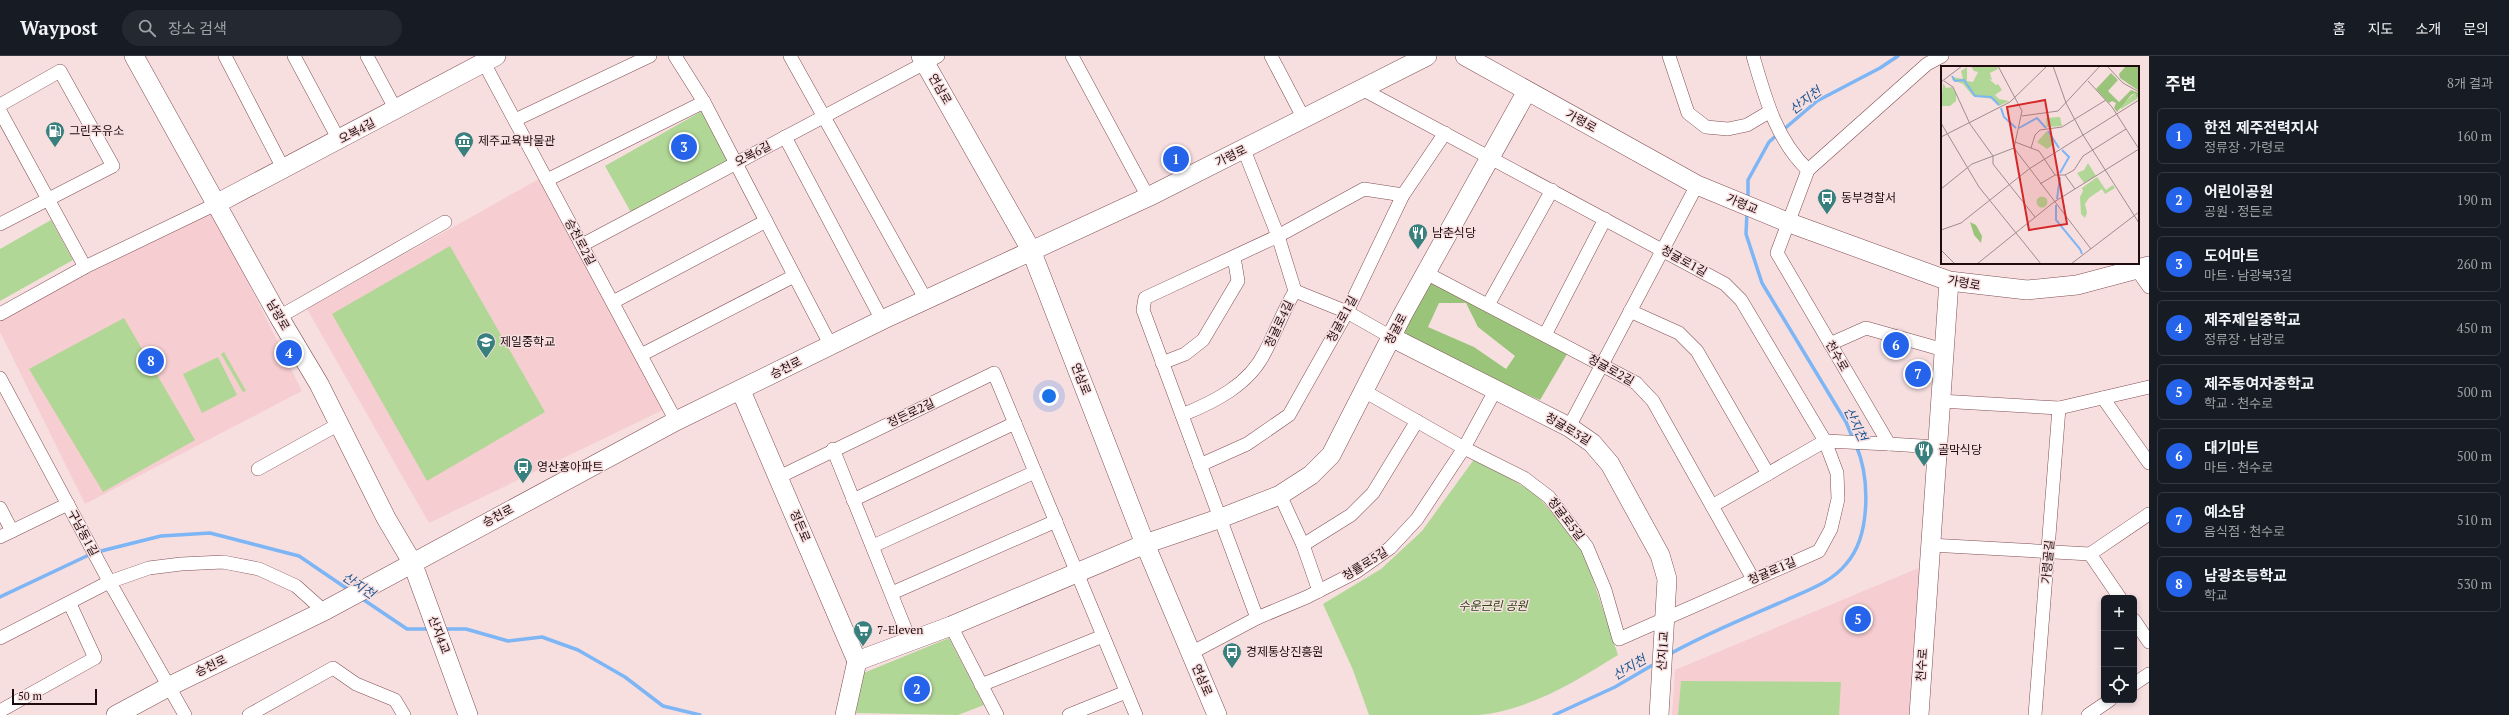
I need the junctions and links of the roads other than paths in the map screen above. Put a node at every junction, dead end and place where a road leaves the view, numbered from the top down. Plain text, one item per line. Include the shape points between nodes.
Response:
1 (134, 56) edge
2 (225, 56) edge
3 (294, 56) edge
4 (367, 56) edge
5 (650, 56) edge
6 (675, 56) edge
7 (790, 56) edge
8 (1072, 56) edge
9 (1271, 56) edge
10 (1427, 56) edge
11 (1465, 56) edge
12 (1669, 56) edge
13 (1752, 56) edge
14 (1942, 56) edge
15 (928, 58) edge
16 (490, 60) edge
17 (1362, 89) junction
18 (1527, 91) junction
19 (704, 102) junction
20 (0, 105) edge
21 (396, 110) junction
22 (0, 111) edge
23 (1769, 112) junction
24 (824, 117) junction
25 (1304, 119) junction
26 (514, 120) junction
27 (1445, 133) junction
28 (785, 137) junction
29 (339, 140) junction
30 (1244, 150) junction
31 (1490, 157) junction
32 (736, 164) junction
33 (284, 170) junction
34 (1808, 170) junction
35 (547, 180) junction
36 (1697, 185) junction
37 (1552, 190) junction
38 (1403, 195) junction
39 (1148, 197) junction
40 (47, 200) junction
41 (216, 204) junction
42 (1605, 219) junction
43 (766, 221) junction
44 (445, 222) dead end
45 (1787, 222) junction
46 (0, 224) edge
47 (1278, 236) junction
48 (582, 245) junction
49 (1031, 250) junction
50 (1663, 250) junction
51 (1234, 256) junction
52 (85, 268) junction
53 (2143, 268) edge
54 (1426, 273) junction
55 (794, 276) junction
56 (1949, 281) junction
57 (2149, 287) edge
58 (1295, 291) junction
59 (926, 300) junction
60 (613, 302) junction
61 (1488, 305) junction
62 (1630, 311) junction
63 (1347, 312) junction
64 (0, 314) edge
65 (279, 317) junction
66 (882, 320) junction
67 (1545, 335) junction
68 (1391, 337) junction
69 (1830, 344) junction
70 (830, 346) junction
71 (1944, 350) junction
72 (642, 355) junction
73 (1162, 363) junction
74 (1602, 364) junction
75 (0, 378) edge
76 (2149, 386) edge
77 (741, 391) junction
78 (1364, 391) junction
79 (1495, 391) junction
80 (2103, 398) junction
81 (1940, 401) junction
82 (2059, 408) junction
83 (1182, 415) junction
84 (676, 421) junction
85 (1417, 421) junction
86 (1015, 423) junction
87 (339, 424) junction
88 (1568, 427) junction
89 (1825, 441) junction
90 (1889, 444) junction
91 (1937, 447) junction
92 (1464, 448) junction
93 (833, 449) junction
94 (2149, 464) edge
95 (1200, 465) junction
96 (258, 469) dead end
97 (1035, 472) junction
98 (1768, 474) junction
99 (779, 477) junction
100 (1280, 495) junction
101 (853, 500) junction
102 (68, 504) junction
103 (1712, 506) junction
104 (0, 508) edge
105 (2149, 514) edge
106 (1220, 518) junction
107 (1056, 521) junction
108 (12, 531) junction
109 (0, 537) edge
110 (1145, 544) junction
111 (1303, 545) junction
112 (1930, 545) junction
113 (873, 546) junction
114 (2049, 552) junction
115 (2090, 554) junction
116 (412, 562) junction
117 (1078, 574) junction
118 (1753, 580) junction
119 (109, 581) junction
120 (1319, 591) junction
121 (892, 593) junction
122 (2118, 595) edge
123 (425, 600) joint
124 (70, 604) junction
125 (325, 610) junction
126 (1665, 617) junction
127 (1257, 618) junction
128 (2137, 624) edge
129 (952, 626) junction
130 (1103, 636) junction
131 (0, 638) edge
132 (1619, 639) joint
133 (2149, 642) edge
134 (911, 643) junction
135 (1191, 652) junction
136 (857, 661) junction
137 (2149, 674) edge
138 (2137, 682) edge
139 (981, 685) junction
140 (170, 686) junction
141 (1126, 692) junction
142 (2106, 703) edge
143 (0, 711) edge
144 (116, 715) edge
145 (185, 715) edge
146 (249, 715) edge
147 (404, 715) edge
148 (468, 715) edge
149 (845, 715) edge
150 (997, 715) edge
151 (1069, 715) edge
152 (1136, 715) edge
153 (1217, 715) edge
154 (1659, 715) edge
155 (1918, 715) edge
156 (2035, 715) edge
157 (2088, 715) edge

1 - 41 main road, 남광로
2 - 33 street
3 - 29 street
4 - 21 street
5 - 26 street
6 - 19 street
7 - 24 street
8 - 39 street
9 - 25 street
10 - 17 main road, 가령로
11 - 18 main road, 가령로
12 - 23 street via 1688,113 1706,127 1728,129 1747,125
13 - 23 street
14 - 34 street via 1927,64
15 - 24 street, 오복6길
15 - 49 main road, 연삼로
16 - 21 main road, 오복4길
16 - 26 street, 승천로2길
17 - 25 main road, 가령로
17 - 27 street, 청귤로1길
18 - 31 main road, 청귤로
18 - 36 main road, 가령로
19 - 32 street
19 - 35 street
20 - 40 street via 60,71 113,166
21 - 29 main road, 오복4길
22 - 40 street
23 - 34 street via 1796,159
24 - 28 street, 오복6길
24 - 59 street
25 - 30 main road, 가령로
26 - 35 street, 승천로2길
27 - 31 street, 청귤로1길
27 - 38 street, 청귤로1길
28 - 32 street, 오복6길
28 - 66 street
29 - 33 main road, 오복4길
30 - 39 main road, 가령로
30 - 47 street, 청귤로4길
31 - 37 street, 청귤로1길
31 - 54 main road, 청귤로
32 - 43 street
32 - 48 street, 오복6길
33 - 41 main road, 오복4길
34 - 45 street, 천수로
35 - 48 street, 승천로2길
36 - 45 main road, 가령교
36 - 50 street
37 - 42 street, 청귤로1길
37 - 61 street
38 - 47 street via 1364,189
38 - 63 street, 청귤로1길
39 - 49 main road, 가령로
40 - 46 street
40 - 52 street
41 - 52 street
41 - 65 main road, 남광로
42 - 50 street, 청귤로1길
42 - 67 street
43 - 55 street
43 - 60 street
44 - 65 street
45 - 56 main road, 가령로
45 - 69 street, 천수로 via 1777,253
47 - 51 street
47 - 58 street, 청귤로4길
48 - 60 street, 승천로2길
49 - 59 main road, 승천로
49 - 110 main road, 연삼로
50 - 62 street
50 - 89 street, 청귤로1길 via 1725,284 1741,300
51 - 73 street via 1238,281 1203,340 1185,354
51 - 73 street via 1145,298 1143,310
52 - 64 street
53 - 56 main road, 가령로 via 2077,285 2027,290
53 - 57 street
54 - 61 street, 청귤로2길
54 - 68 main road, 청귤로
55 - 70 street
55 - 72 street
56 - 71 main road, 천수로
58 - 63 street
58 - 83 street, 청귤로4길 via 1281,314 1265,353 1247,376 1215,401
59 - 66 main road, 승천로
60 - 72 street, 승천로2길
61 - 67 street, 청귤로2길
62 - 74 street
62 - 98 street via 1679,333 1697,351
63 - 68 street
63 - 95 street, 청귤로1길 via 1289,415 1247,444
65 - 87 main road, 남광로 via 319,384
66 - 70 main road, 승천로
67 - 74 street, 청귤로2길
68 - 78 main road, 청귤로
68 - 79 main road, 청귤로3길
69 - 71 street via 1866,328
69 - 90 street, 천수로
70 - 77 main road, 승천로
71 - 81 main road, 천수로
72 - 84 street, 승천로2길
73 - 83 street
74 - 88 street
74 - 103 street, 청귤로2길 via 1636,382 1653,401
75 - 102 street, 구남동1길
76 - 80 street
77 - 84 main road, 승천로
77 - 99 main road, 정든로
78 - 85 street, 청귤로5길
78 - 100 main road, 청귤로 via 1331,455 1311,475
79 - 88 main road, 청귤로3길
79 - 92 street, 청률로5길
80 - 82 street
80 - 94 street
81 - 82 street
81 - 91 main road, 천수로
82 - 114 street, 가령골길
83 - 95 street
84 - 116 main road, 승천로
85 - 92 street, 청귤로5길
85 - 111 street via 1373,493 1351,515
86 - 93 street, 정든로2길 via 994,373
86 - 97 street, 정든로2길
86 - 101 street
87 - 96 street
87 - 116 main road, 남광로 via 386,518
88 - 126 main road, 청귤로3길 via 1592,443 1610,464 1660,555 1667,579
89 - 90 street
89 - 98 street
89 - 118 street, 청귤로1길 via 1837,473 1838,499 1831,529 1819,552
90 - 91 street
91 - 112 main road, 천수로
92 - 120 street, 청률로5길 via 1417,519 1390,548 1356,572
92 - 132 street, 청귤로5길 via 1524,478 1549,496 1587,547 1605,590
93 - 99 street, 정든로2길
93 - 101 street
95 - 106 street
97 - 107 street, 정든로2길
97 - 113 street
98 - 103 street
99 - 136 main road, 정든로
100 - 106 main road, 청귤로
100 - 111 street
101 - 113 street
102 - 108 street
102 - 119 street, 구남동1길
103 - 118 street, 청귤로2길
104 - 108 street
105 - 115 street
106 - 110 main road, 청귤로
106 - 127 street
107 - 117 street, 정든로2길
107 - 121 street
108 - 109 street
110 - 117 main road
110 - 135 main road, 연삼로
111 - 120 street
112 - 114 street
112 - 155 main road, 천수로
113 - 121 street
114 - 115 street
114 - 156 street, 가령골길
115 - 122 street
116 - 123 main road, 남광로
116 - 125 main road, 승천로
117 - 129 main road
117 - 130 street, 정든로2길
118 - 126 street, 청귤로1길
119 - 124 street
119 - 125 street via 148,568 223,562 259,569 296,586
119 - 140 street, 구남동1길
120 - 127 street, 청률로5길
121 - 134 street
123 - 148 main road, 산지4교
124 - 131 street
124 - 143 street via 95,658
125 - 140 main road, 승천로
126 - 132 street, 청귤로1길
126 - 154 main road, 산지1교
127 - 135 street, 청률로5길
128 - 133 street
129 - 134 main road
129 - 139 street
130 - 139 street
130 - 141 street, 정든로2길
134 - 136 main road
135 - 153 main road, 연삼로
136 - 149 main road
137 - 138 street
139 - 150 street
140 - 144 main road, 승천로
140 - 145 street, 구남동1길
141 - 151 street
141 - 152 street, 정든로2길
142 - 157 street
146 - 147 street via 333,668 356,684 395,700

